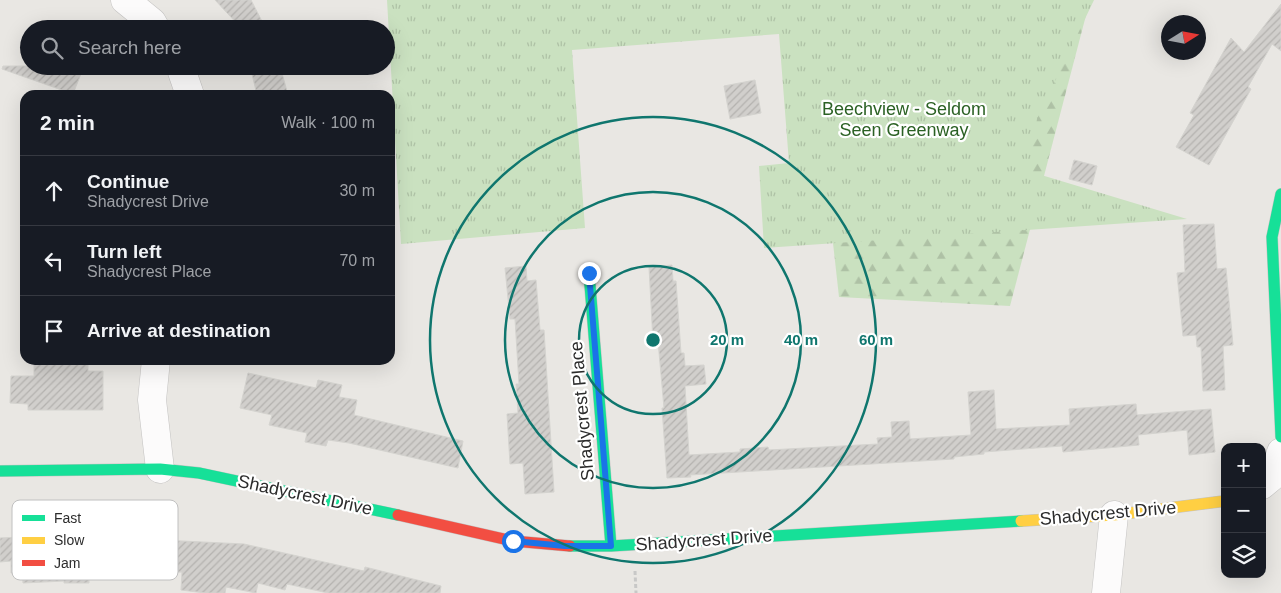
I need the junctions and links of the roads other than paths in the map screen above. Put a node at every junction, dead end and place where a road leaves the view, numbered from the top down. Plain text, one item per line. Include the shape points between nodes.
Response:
1 (125, 0) edge
2 (150, 20) edge
3 (183, 75) edge
4 (188, 90) edge
5 (1281, 194) edge
6 (589, 273) dead end
7 (156, 365) edge
8 (1281, 437) edge
9 (1281, 452) edge
10 (160, 468) junction
11 (0, 471) edge
12 (1266, 482) edge
13 (1221, 501) edge
14 (1114, 514) junction
15 (611, 546) junction
16 (1106, 593) edge

1 - 2 street
3 - 4 street
5 - 8 street via 1272,237
6 - 15 street, Shadycrest Place
7 - 10 street via 152,400
9 - 12 street via 1274,475
10 - 11 street, Shadycrest Drive
10 - 15 street, Shadycrest Drive via 300,493 513,541
13 - 14 street, Shadycrest Drive
14 - 15 street, Shadycrest Drive
14 - 16 street

